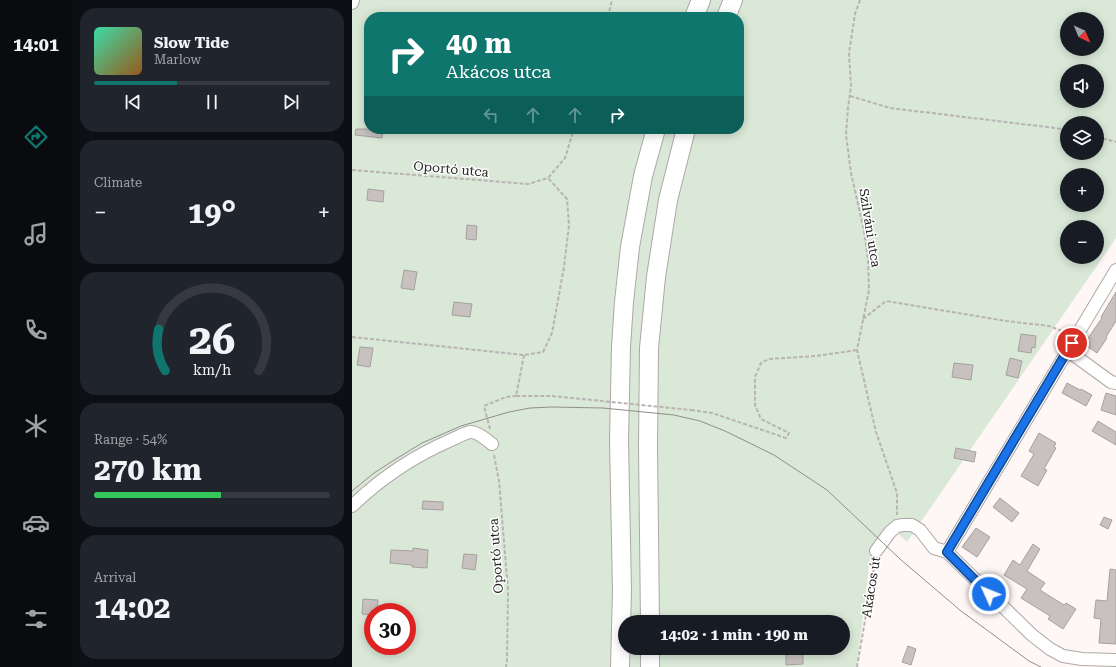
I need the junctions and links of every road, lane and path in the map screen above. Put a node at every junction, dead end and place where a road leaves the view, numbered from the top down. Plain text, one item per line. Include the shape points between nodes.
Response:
1 (353, 0) edge
2 (612, 0) edge
3 (701, 0) edge
4 (733, 0) edge
5 (860, 0) edge
6 (352, 3) edge
7 (609, 12) edge
8 (696, 12) edge
9 (728, 12) edge
10 (850, 96) junction
11 (1060, 129) edge
12 (572, 134) edge
13 (655, 134) edge
14 (685, 134) edge
15 (1104, 139) edge
16 (1116, 142) edge
17 (352, 170) edge
18 (548, 178) junction
19 (1116, 270) edge
20 (863, 319) junction
21 (1076, 336) junction
22 (352, 337) edge
23 (857, 350) junction
24 (1067, 350) junction
25 (524, 356) junction
26 (1116, 383) edge
27 (516, 396) junction
28 (492, 444) junction
29 (352, 506) edge
30 (894, 529) junction
31 (876, 551) joint
32 (947, 552) junction
33 (650, 615) edge
34 (650, 655) edge
35 (1116, 660) edge
36 (506, 667) edge
37 (620, 667) edge
38 (650, 667) edge
39 (857, 667) edge

1 - 6 street
2 - 7 path
3 - 8 highway
4 - 9 highway
5 - 10 path, Szilváni utca via 855,14 849,53
10 - 11 path via 890,108
10 - 20 path, Szilváni utca via 846,135 868,260 869,290
12 - 18 path via 565,158
13 - 37 highway via 643,176 630,247 623,310 619,440 622,591
14 - 33 highway via 668,200 656,277 649,348
15 - 16 path
17 - 18 path, Oportó utca via 528,184
18 - 25 path via 567,199 569,225 564,268 552,333 543,352
19 - 21 street
20 - 21 path via 886,301 1049,326
20 - 23 path, Szilváni utca
21 - 24 street
22 - 25 path
23 - 27 path, bridge via 769,359 761,363 755,377 755,405 761,419 789,433 786,438 712,413 552,396
23 - 30 path, Szilváni utca via 876,432 898,493
24 - 26 street
24 - 32 street
25 - 27 path
27 - 28 path, Oportó utca via 506,397 484,406
28 - 29 street via 471,432 459,436 397,469
28 - 36 path, Oportó utca via 499,481 508,590
30 - 31 street, Akácos út
30 - 32 street via 902,525 912,526 920,530 934,548
31 - 39 path, Akácos út
32 - 35 street via 1050,650 1063,656 1082,659
34 - 38 highway

